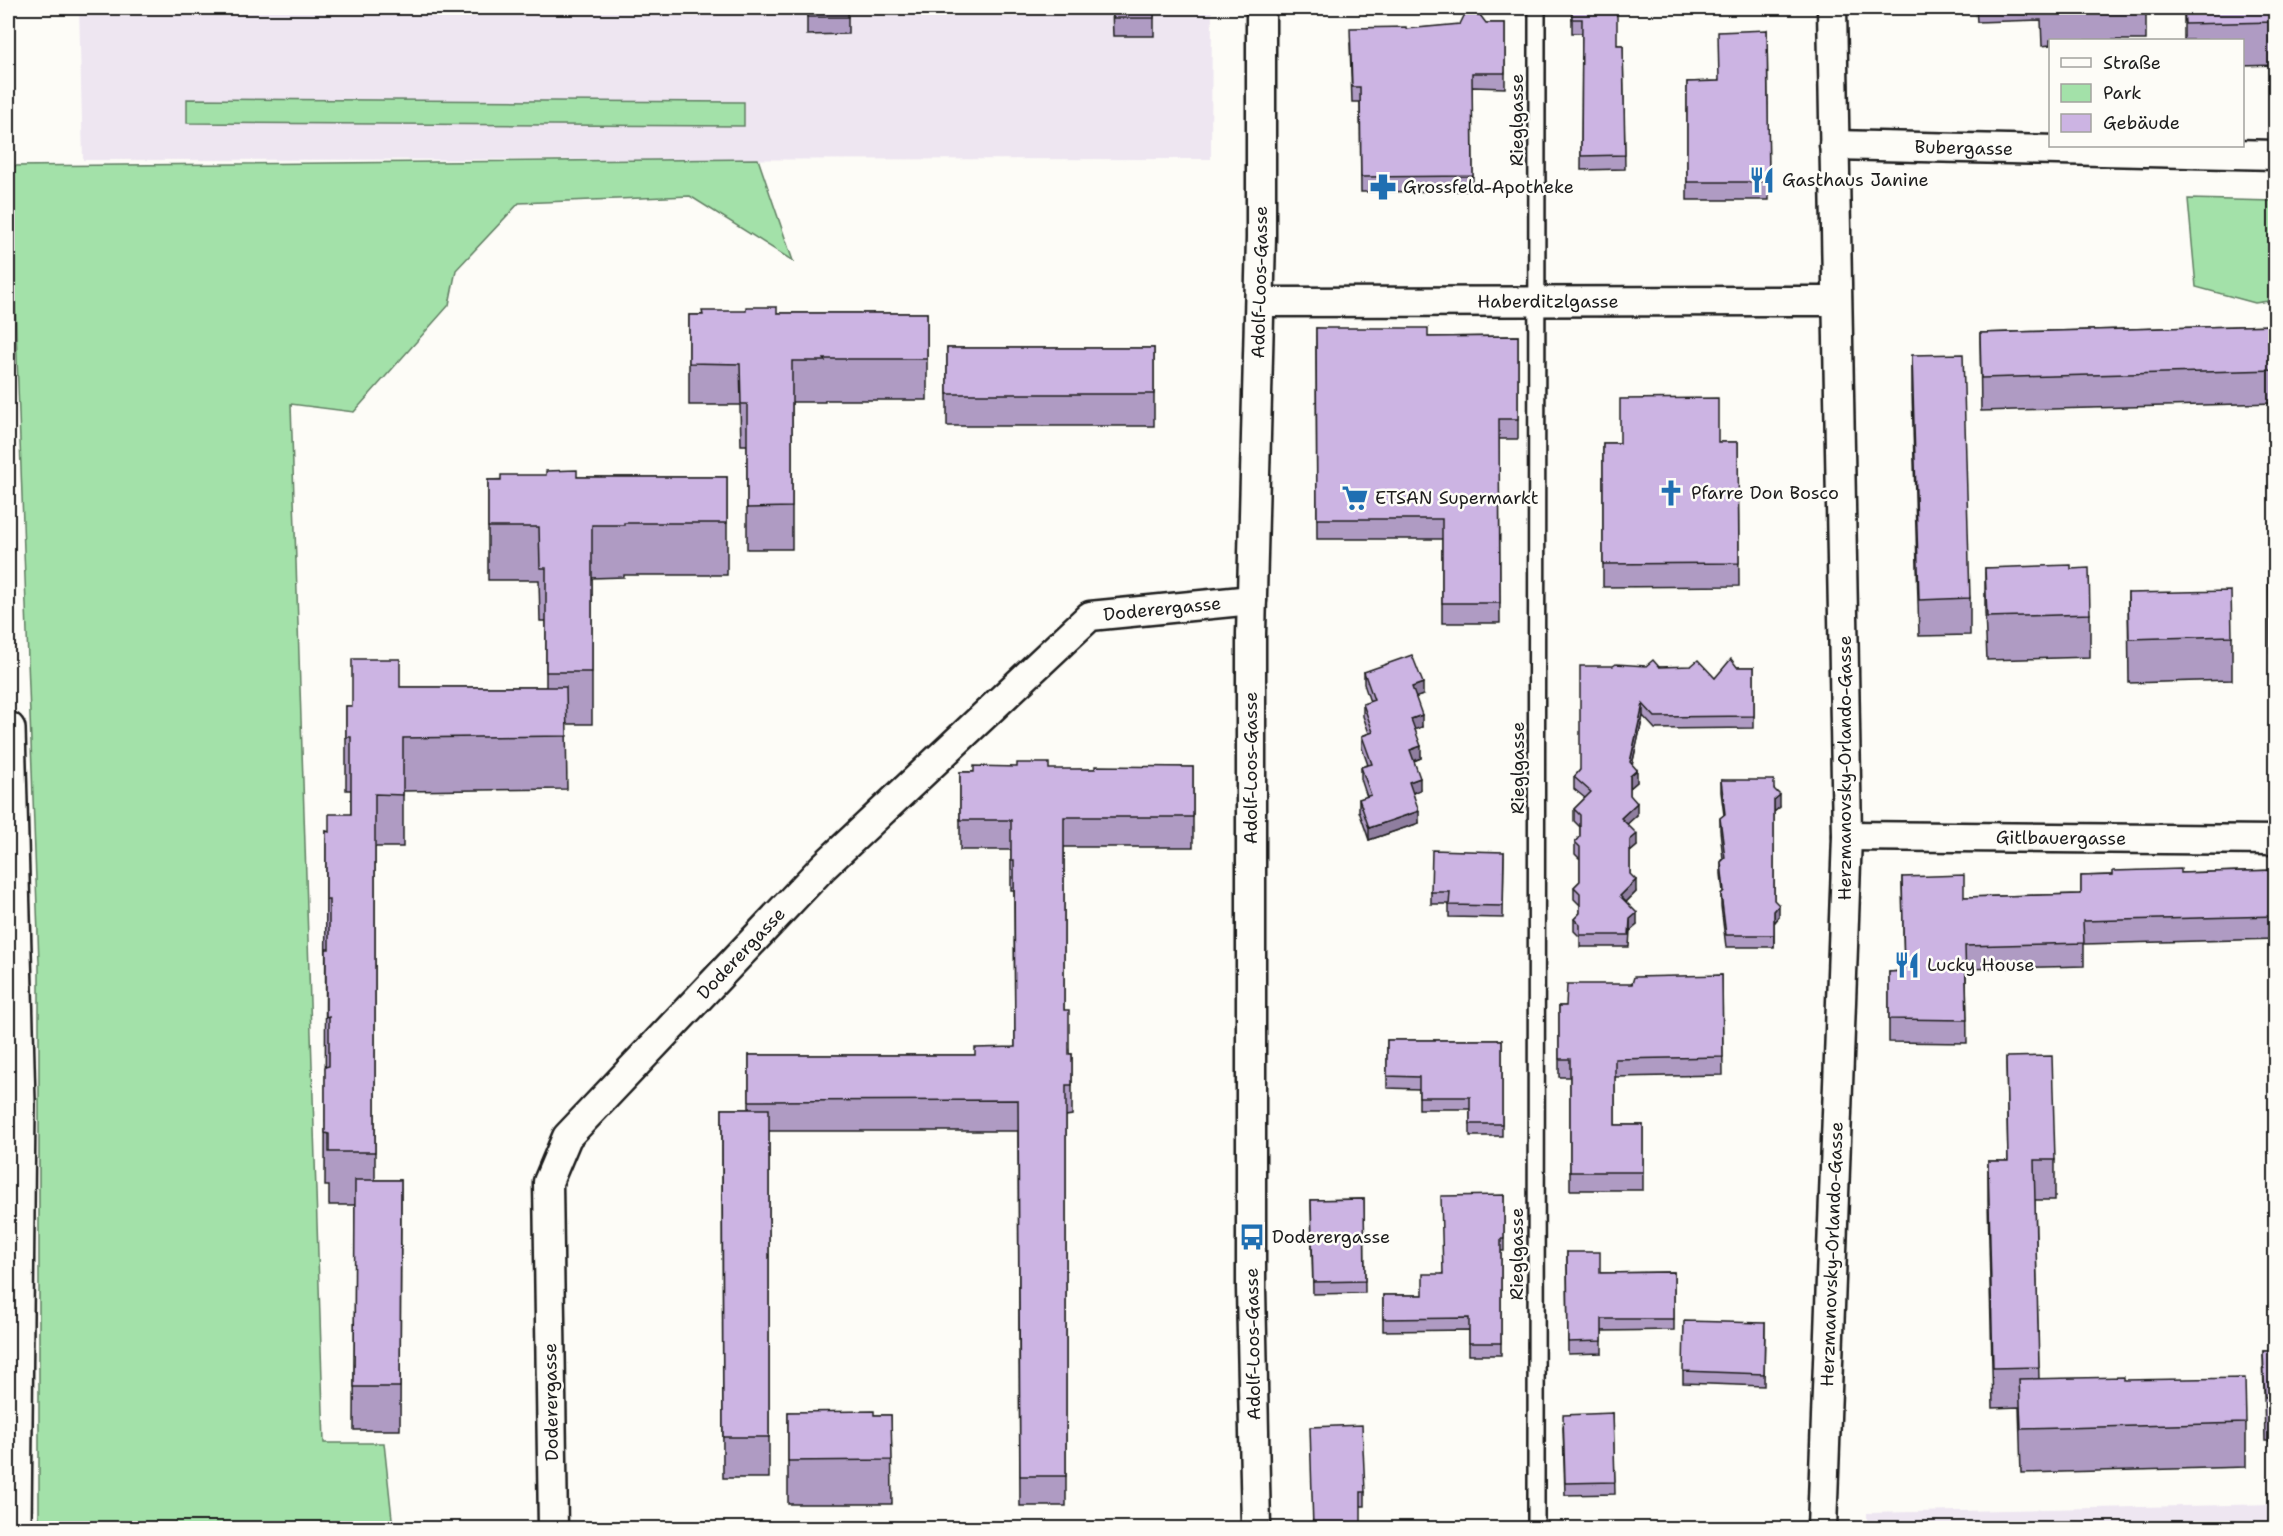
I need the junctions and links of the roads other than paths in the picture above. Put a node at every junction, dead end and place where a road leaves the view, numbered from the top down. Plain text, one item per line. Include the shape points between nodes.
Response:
1 (1261, 8) edge
2 (1537, 8) edge
3 (1833, 8) edge
4 (1834, 145) junction
5 (2276, 155) edge
6 (1537, 301) junction
7 (1836, 301) junction
8 (1260, 302) junction
9 (1252, 600) junction
10 (8, 729) edge
11 (1847, 836) junction
12 (2276, 840) edge
13 (14, 1528) edge
14 (553, 1528) edge
15 (1256, 1528) edge
16 (1536, 1528) edge
17 (1822, 1528) edge

1 - 8 street, Adolf-Loos-Gasse
2 - 6 lane, Rieglgasse
3 - 4 street, Herzmanovsky-Orlando-Gasse
4 - 5 street, Bubergasse
4 - 7 street, Herzmanovsky-Orlando-Gasse
6 - 7 street, Haberditzlgasse
6 - 8 street, Haberditzlgasse
6 - 16 lane, Rieglgasse
7 - 11 street, Herzmanovsky-Orlando-Gasse
8 - 9 street, Adolf-Loos-Gasse
9 - 14 street, Doderergasse via 1090,616 823,867 567,1137 548,1182
9 - 15 street, Adolf-Loos-Gasse via 1251,1288
10 - 13 main road via 18,1103
11 - 12 street, Gitlbauergasse
11 - 17 street, Herzmanovsky-Orlando-Gasse

